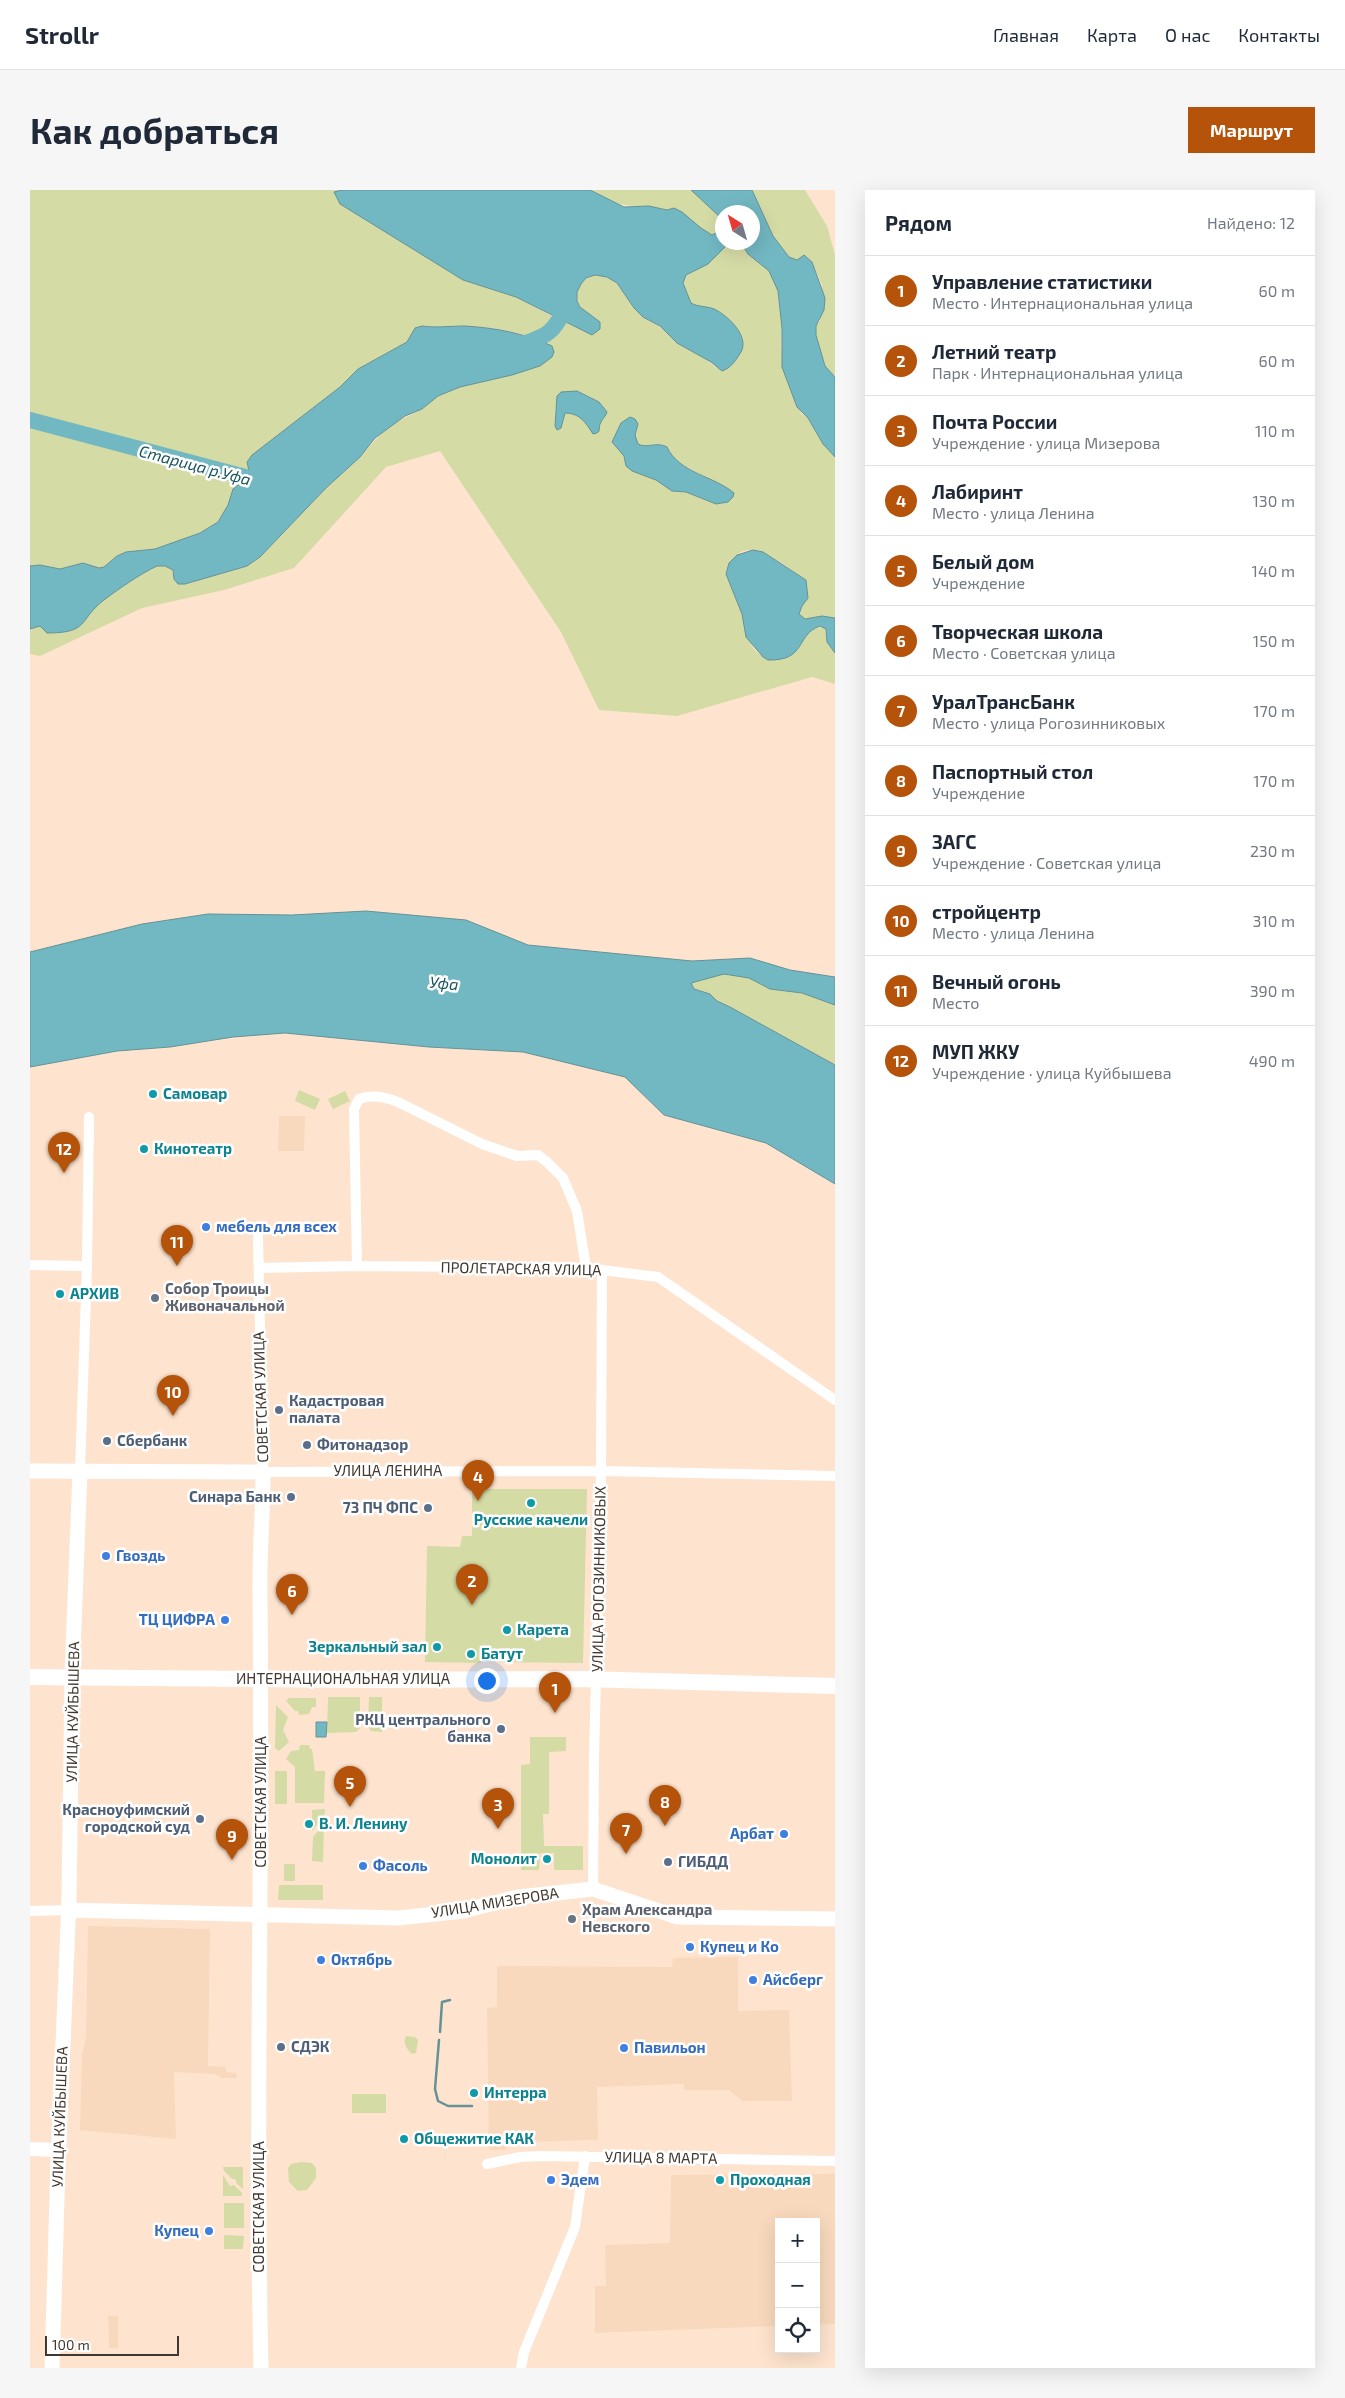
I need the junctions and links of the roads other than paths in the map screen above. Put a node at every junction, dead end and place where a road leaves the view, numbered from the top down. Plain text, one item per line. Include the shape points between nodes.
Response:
1 (89, 1116) dead end
2 (258, 1236) dead end
3 (30, 1265) edge
4 (87, 1266) junction
5 (357, 1266) junction
6 (259, 1268) junction
7 (586, 1268) junction
8 (602, 1270) junction
9 (835, 1400) edge
10 (30, 1471) edge
11 (80, 1471) junction
12 (602, 1471) junction
13 (263, 1472) junction
14 (835, 1476) edge
15 (30, 1677) edge
16 (72, 1677) junction
17 (262, 1679) junction
18 (598, 1680) junction
19 (835, 1686) edge
20 (593, 1889) junction
21 (68, 1910) junction
22 (30, 1911) edge
23 (261, 1915) junction
24 (835, 1919) edge
25 (30, 2149) edge
26 (59, 2150) junction
27 (585, 2156) junction
28 (835, 2161) edge
29 (487, 2164) dead end
30 (52, 2368) edge
31 (261, 2368) edge
32 (521, 2368) edge

1 - 4 street, УЛИЦА КУЙБЫШЕВА
2 - 6 street, СОВЕТСКАЯ УЛИЦА
3 - 4 street
4 - 11 street, УЛИЦА КУЙБЫШЕВА
5 - 6 street, ПРОЛЕТАРСКАЯ УЛИЦА
5 - 7 street, ПРОЛЕТАРСКАЯ УЛИЦА
5 - 7 street via 354,1109 357,1102 370,1096 390,1099 482,1144 517,1156 538,1155 547,1162 563,1178 577,1211
6 - 13 street, СОВЕТСКАЯ УЛИЦА
7 - 8 street, ПРОЛЕТАРСКАЯ УЛИЦА
8 - 9 street, ПРОЛЕТАРСКАЯ УЛИЦА via 658,1278
8 - 12 street, УЛИЦА РОГОЗИННИКОВЫХ
10 - 11 main road, УЛИЦА ЛЕНИНА
11 - 13 main road, УЛИЦА ЛЕНИНА
11 - 16 main road, УЛИЦА КУЙБЫШЕВА
12 - 13 street, УЛИЦА ЛЕНИНА
12 - 14 street, УЛИЦА ЛЕНИНА
12 - 18 street, УЛИЦА РОГОЗИННИКОВЫХ
13 - 17 main road, СОВЕТСКАЯ УЛИЦА
15 - 16 main road, ИНТЕРНАЦИОНАЛЬНАЯ УЛИЦА
16 - 17 main road, ИНТЕРНАЦИОНАЛЬНАЯ УЛИЦА
16 - 21 main road, УЛИЦА КУЙБЫШЕВА
17 - 18 main road, ИНТЕРНАЦИОНАЛЬНАЯ УЛИЦА
17 - 23 main road, СОВЕТСКАЯ УЛИЦА
18 - 19 main road, ИНТЕРНАЦИОНАЛЬНАЯ УЛИЦА
18 - 20 street, УЛИЦА РОГОЗИННИКОВЫХ
20 - 23 main road, УЛИЦА МИЗЕРОВА via 518,1897 463,1911 399,1918
20 - 24 main road, УЛИЦА МИЗЕРОВА via 677,1917
21 - 22 street, УЛИЦА МИЗЕРОВА
21 - 23 main road, УЛИЦА МИЗЕРОВА
21 - 26 main road, УЛИЦА КУЙБЫШЕВА
23 - 31 main road, СОВЕТСКАЯ УЛИЦА via 258,2167
25 - 26 street
26 - 30 main road, УЛИЦА КУЙБЫШЕВА
27 - 28 street, УЛИЦА 8 МАРТА
27 - 29 street, УЛИЦА 8 МАРТА via 520,2157
27 - 32 street via 576,2227 524,2352

